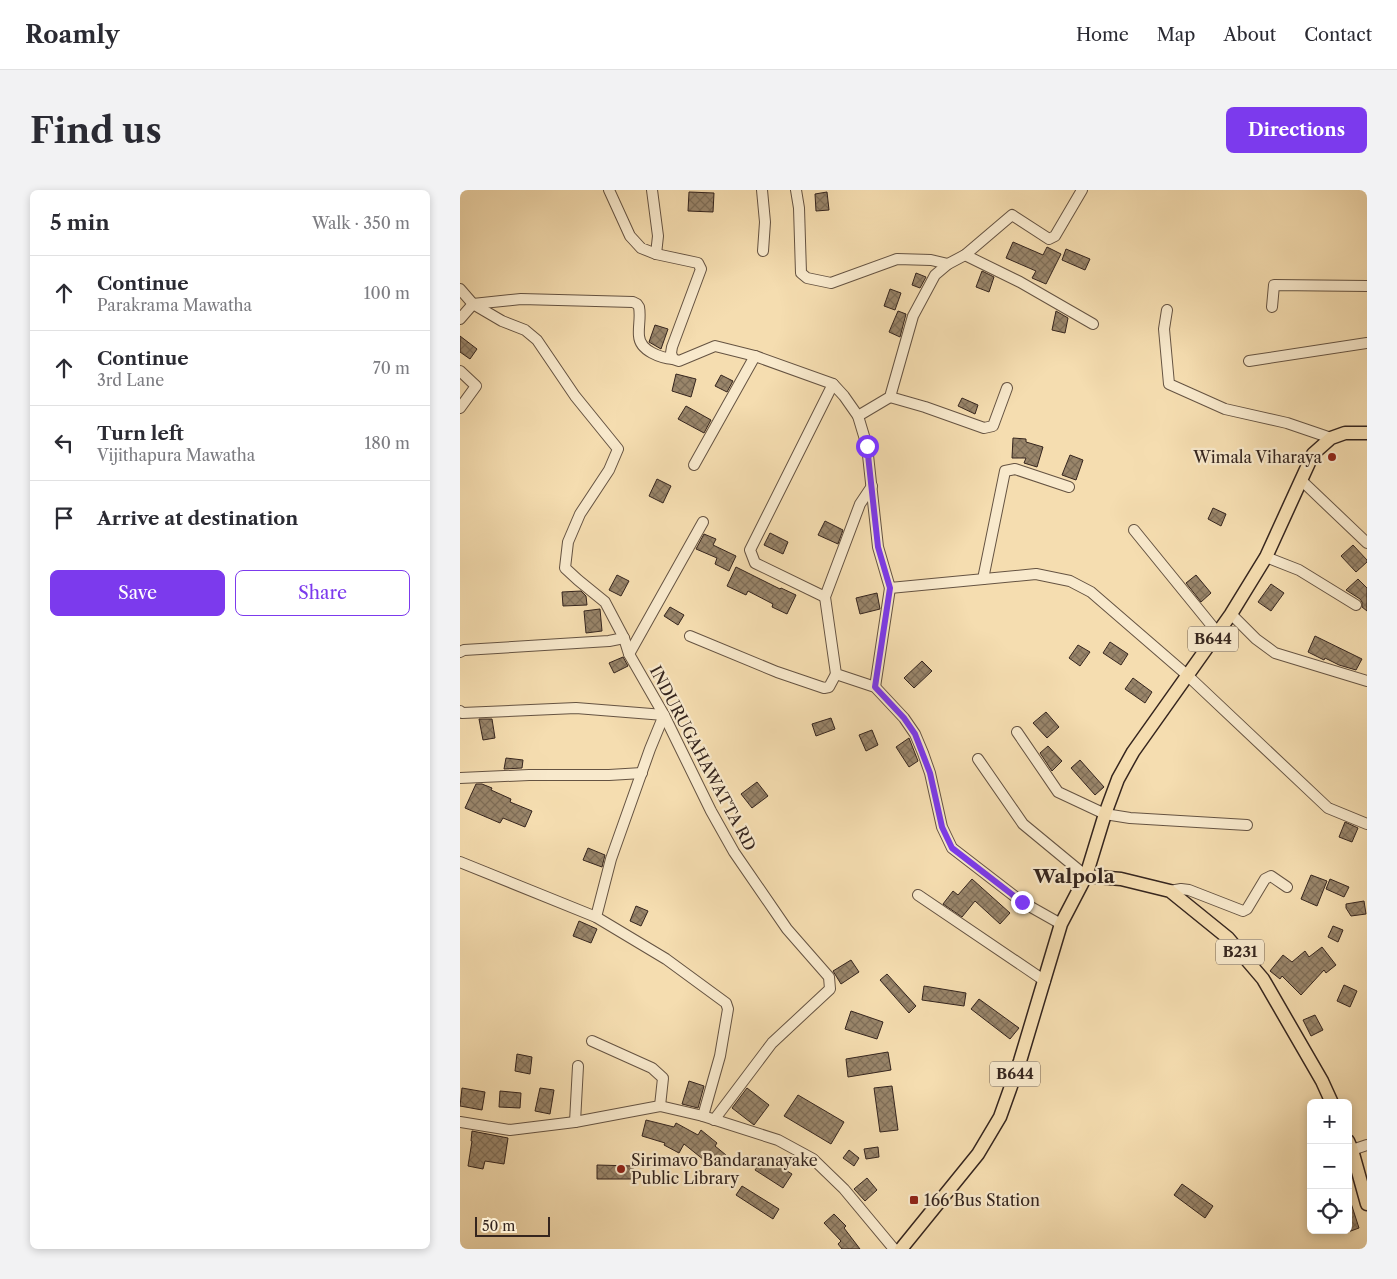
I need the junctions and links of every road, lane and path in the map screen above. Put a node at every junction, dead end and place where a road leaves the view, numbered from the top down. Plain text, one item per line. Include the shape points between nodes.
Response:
1 (609, 190) edge
2 (652, 190) edge
3 (762, 190) edge
4 (796, 190) edge
5 (1082, 190) edge
6 (763, 251) dead end
7 (656, 254) junction
8 (965, 255) junction
9 (948, 264) junction
10 (1367, 286) edge
11 (460, 290) edge
12 (473, 304) junction
13 (1272, 307) dead end
14 (1167, 310) dead end
15 (460, 319) edge
16 (1093, 324) dead end
17 (1367, 343) edge
18 (755, 356) junction
19 (673, 359) junction
20 (1249, 360) dead end
21 (460, 371) edge
22 (833, 384) junction
23 (1007, 388) dead end
24 (890, 397) junction
25 (460, 408) edge
26 (858, 416) junction
27 (1367, 433) edge
28 (1331, 438) junction
29 (694, 466) dead end
30 (1301, 480) junction
31 (872, 486) junction
32 (1070, 487) dead end
33 (704, 522) dead end
34 (1134, 530) dead end
35 (1367, 543) edge
36 (1266, 556) junction
37 (983, 579) junction
38 (890, 588) junction
39 (825, 597) junction
40 (1356, 605) dead end
41 (1231, 614) junction
42 (1217, 632) junction
43 (690, 636) dead end
44 (624, 638) junction
45 (460, 652) edge
46 (629, 654) junction
47 (836, 674) junction
48 (1188, 675) junction
49 (1367, 681) edge
50 (875, 687) junction
51 (460, 711) edge
52 (664, 716) junction
53 (1017, 732) dead end
54 (978, 759) dead end
55 (642, 773) junction
56 (460, 778) edge
57 (1105, 814) junction
58 (1367, 824) edge
59 (1247, 825) dead end
60 (460, 862) edge
61 (1086, 876) junction
62 (1287, 886) dead end
63 (1170, 891) junction
64 (918, 895) dead end
65 (596, 917) junction
66 (1061, 924) junction
67 (1045, 981) junction
68 (592, 1041) dead end
69 (578, 1066) dead end
70 (1330, 1099) edge
71 (660, 1106) junction
72 (703, 1116) junction
73 (714, 1120) junction
74 (460, 1122) edge
75 (575, 1122) junction
76 (1352, 1146) edge
77 (1367, 1146) edge
78 (1352, 1153) edge
79 (1367, 1204) edge
80 (894, 1249) edge
81 (901, 1249) edge

1 - 7 street via 630,236 641,248
2 - 7 street via 658,236
3 - 6 street
4 - 9 street via 801,273 807,278 831,283 896,259
5 - 8 street via 1055,236 1049,239 1012,215
7 - 19 street via 698,263 701,269 672,347
8 - 9 street
8 - 16 street
9 - 24 street via 935,275 913,316
10 - 13 street via 1274,285
11 - 12 street
12 - 15 street
12 - 19 street via 521,299 633,302 640,307 640,342 662,358
12 - 44 street, INDURUGAHAWATTA RD via 525,330 537,340 575,396 618,449 610,470 580,514 568,542 565,568 605,602
14 - 28 street via 1164,329 1169,384 1225,409 1287,423
17 - 20 street
18 - 19 street via 715,346 679,361
18 - 22 street
18 - 29 street
21 - 25 street via 476,386
22 - 26 street
22 - 39 street via 750,550 755,564
23 - 24 street via 993,426 984,428
24 - 26 street
26 - 31 street via 867,446
27 - 28 main road via 1345,433
28 - 30 main road, B644 via 1313,454
30 - 35 street
30 - 36 main road, B644
31 - 38 street via 878,547
31 - 39 street via 860,504
32 - 37 street via 1015,469 1005,471
33 - 46 street
34 - 42 street
36 - 40 street via 1299,570
36 - 41 main road, B644
37 - 38 street
37 - 48 street via 1036,574 1070,581 1091,592
38 - 50 street
39 - 47 street
41 - 42 main road, B644
41 - 49 street via 1275,653
42 - 48 main road, B644
43 - 47 street via 824,688 829,687
44 - 45 street
44 - 46 street, INDURUGAHAWATTA RD
46 - 52 street, INDURUGAHAWATTA RD
47 - 50 street
48 - 57 main road, B644 via 1134,752 1118,779
48 - 58 street via 1328,808
50 - 66 street via 915,734 930,773 942,827 952,848 1022,902
51 - 52 street via 576,708
52 - 55 street
52 - 73 street, INDURUGAHAWATTA RD via 734,852 786,929 830,977 830,989 772,1043
53 - 57 street via 1058,792
54 - 61 street via 1022,824
55 - 56 street
55 - 65 street via 611,859
57 - 59 street
57 - 61 main road, B644
60 - 65 street
61 - 63 main road, B231 via 1122,879
61 - 66 main road, B644
62 - 63 street via 1271,876 1265,879 1247,909 1242,910 1189,890
63 - 70 main road, B231 via 1228,938 1264,979
64 - 67 street
65 - 72 street via 666,959 726,1003 728,1009 720,1056
66 - 67 main road, B644
67 - 81 main road, B644 via 1000,1117 978,1154
68 - 71 street via 652,1068 663,1078
69 - 75 street
71 - 72 street
71 - 75 street
72 - 73 street
73 - 80 street via 778,1140 813,1159 844,1189
74 - 75 street via 510,1130
76 - 77 street
78 - 79 main road

